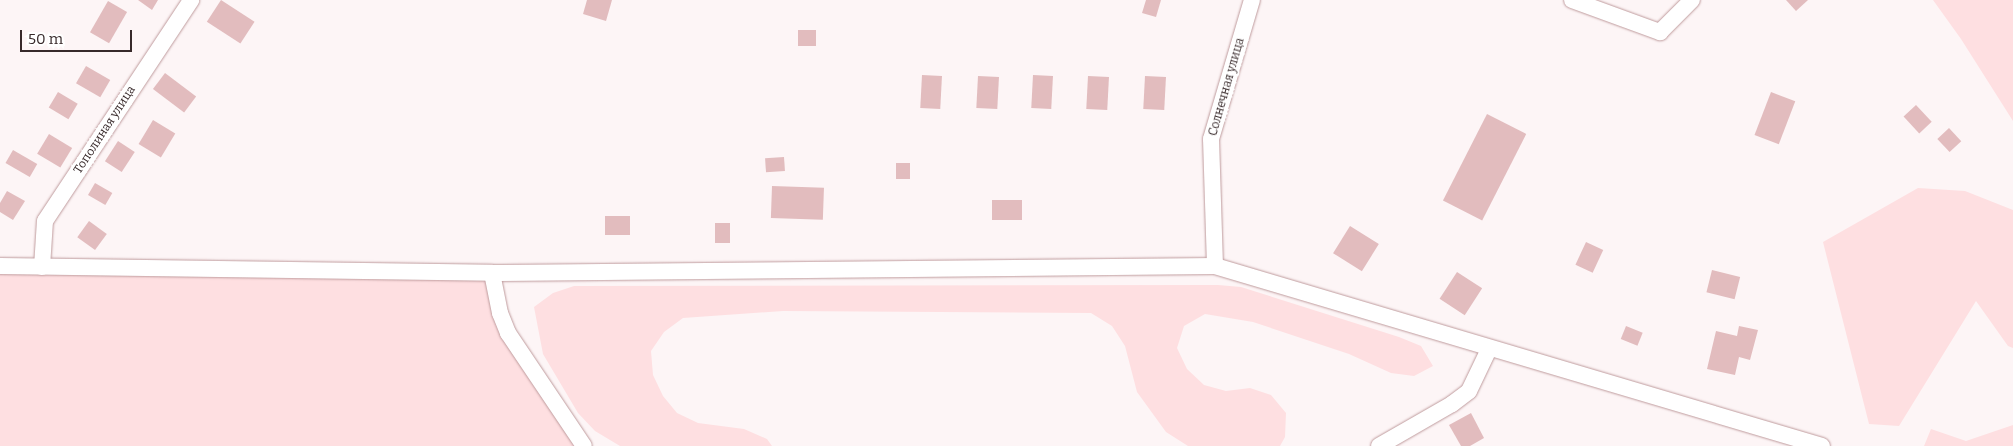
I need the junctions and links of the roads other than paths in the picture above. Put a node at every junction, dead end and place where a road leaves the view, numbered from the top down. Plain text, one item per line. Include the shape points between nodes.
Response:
1 (191, 0) edge
2 (1252, 0) edge
3 (1572, 0) edge
4 (1692, 0) edge
5 (0, 266) edge
6 (1215, 266) junction
7 (42, 267) junction
8 (492, 273) junction
9 (1489, 349) junction
10 (1812, 445) edge
11 (584, 446) edge
12 (1379, 446) edge

1 - 7 street, Тополиная улица via 45,221
2 - 6 street, Солнечная улица via 1210,139
3 - 4 street via 1660,32
5 - 7 street
6 - 8 street
6 - 9 street
7 - 8 street
8 - 11 street via 500,313 508,333
9 - 10 street
9 - 12 street via 1469,391

